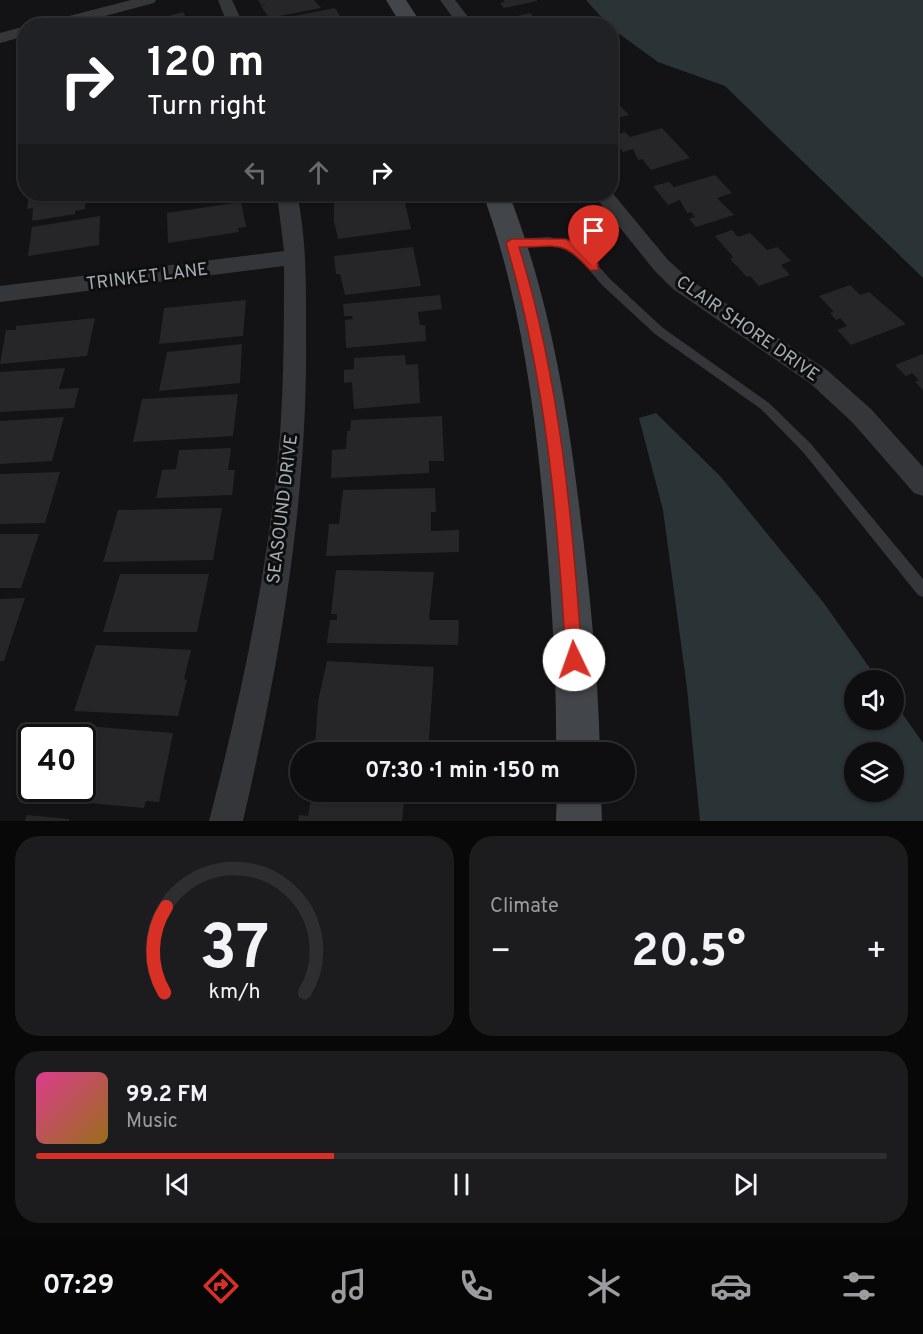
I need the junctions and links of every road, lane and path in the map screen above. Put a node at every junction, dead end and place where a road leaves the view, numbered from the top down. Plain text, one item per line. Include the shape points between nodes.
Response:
1 (149, 0) edge
2 (225, 0) edge
3 (396, 0) edge
4 (447, 0) edge
5 (78, 18) edge
6 (233, 18) edge
7 (408, 18) edge
8 (462, 18) edge
9 (18, 33) edge
10 (0, 38) edge
11 (289, 201) edge
12 (498, 201) edge
13 (609, 201) edge
14 (512, 243) junction
15 (294, 258) junction
16 (0, 294) edge
17 (923, 484) edge
18 (923, 590) edge
19 (577, 742) edge
20 (579, 802) edge
21 (226, 821) edge
22 (579, 821) edge

1 - 5 street
2 - 6 street
3 - 7 street
4 - 8 street
9 - 10 street
11 - 15 street, SEASOUND DRIVE
12 - 14 street
13 - 17 street, CLAIR SHORE DRIVE via 681,284 819,377 862,416
14 - 18 lane via 549,241 575,247 658,331 765,406 807,448
14 - 19 street via 539,351 555,444 568,569
15 - 16 street, TRINKET LANE
15 - 21 street, SEASOUND DRIVE via 294,397 287,481 259,674
20 - 22 street

